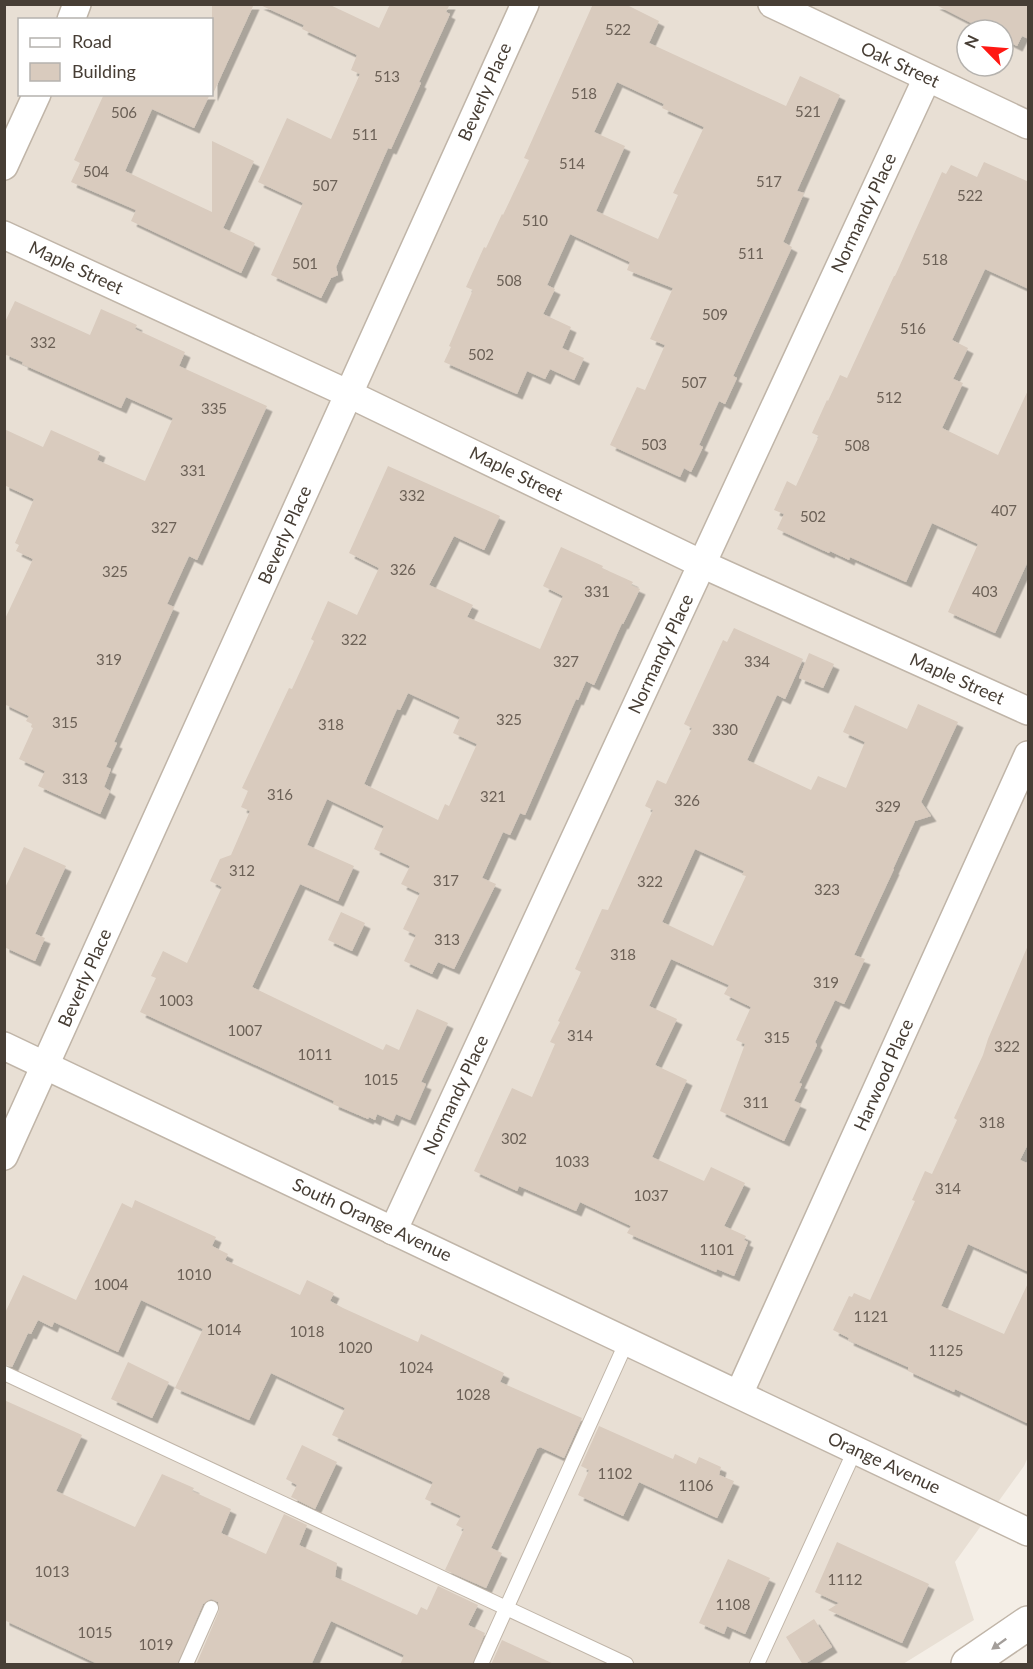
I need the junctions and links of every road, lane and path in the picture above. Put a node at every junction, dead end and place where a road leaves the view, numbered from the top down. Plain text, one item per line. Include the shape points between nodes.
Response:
1 (77, 4) edge
2 (525, 4) edge
3 (772, 4) edge
4 (71, 18) edge
5 (927, 78) junction
6 (36, 96) edge
7 (1029, 126) edge
8 (4, 166) edge
9 (4, 234) edge
10 (349, 394) junction
11 (702, 564) junction
12 (1029, 711) edge
13 (1029, 755) edge
14 (4, 1046) edge
15 (45, 1066) junction
16 (4, 1156) edge
17 (393, 1231) junction
18 (627, 1341) junction
19 (4, 1373) edge
20 (739, 1394) junction
21 (855, 1450) junction
22 (1029, 1532) edge
23 (211, 1608) dead end
24 (506, 1609) junction
25 (1029, 1623) edge
26 (186, 1665) edge
27 (481, 1665) edge
28 (626, 1665) edge
29 (757, 1665) edge
30 (968, 1665) edge

1 - 4 street
2 - 10 street, Beverly Place
3 - 5 street, Oak Street
5 - 7 street, Oak Street
5 - 11 street, Normandy Place
6 - 8 street
9 - 10 street, Maple Street
10 - 11 street, Maple Street
10 - 15 street, Beverly Place
11 - 12 street, Maple Street
11 - 17 street, Normandy Place
13 - 20 street, Harwood Place
14 - 15 street, South Orange Avenue
15 - 16 street, Beverly Place
15 - 17 street, South Orange Avenue
17 - 18 street, South Orange Avenue
18 - 20 street, South Orange Avenue
18 - 24 lane
19 - 24 lane
20 - 21 street, Orange Avenue
21 - 22 street, Orange Avenue
21 - 29 lane
23 - 26 lane
24 - 27 lane
24 - 28 lane
25 -> 30 street

